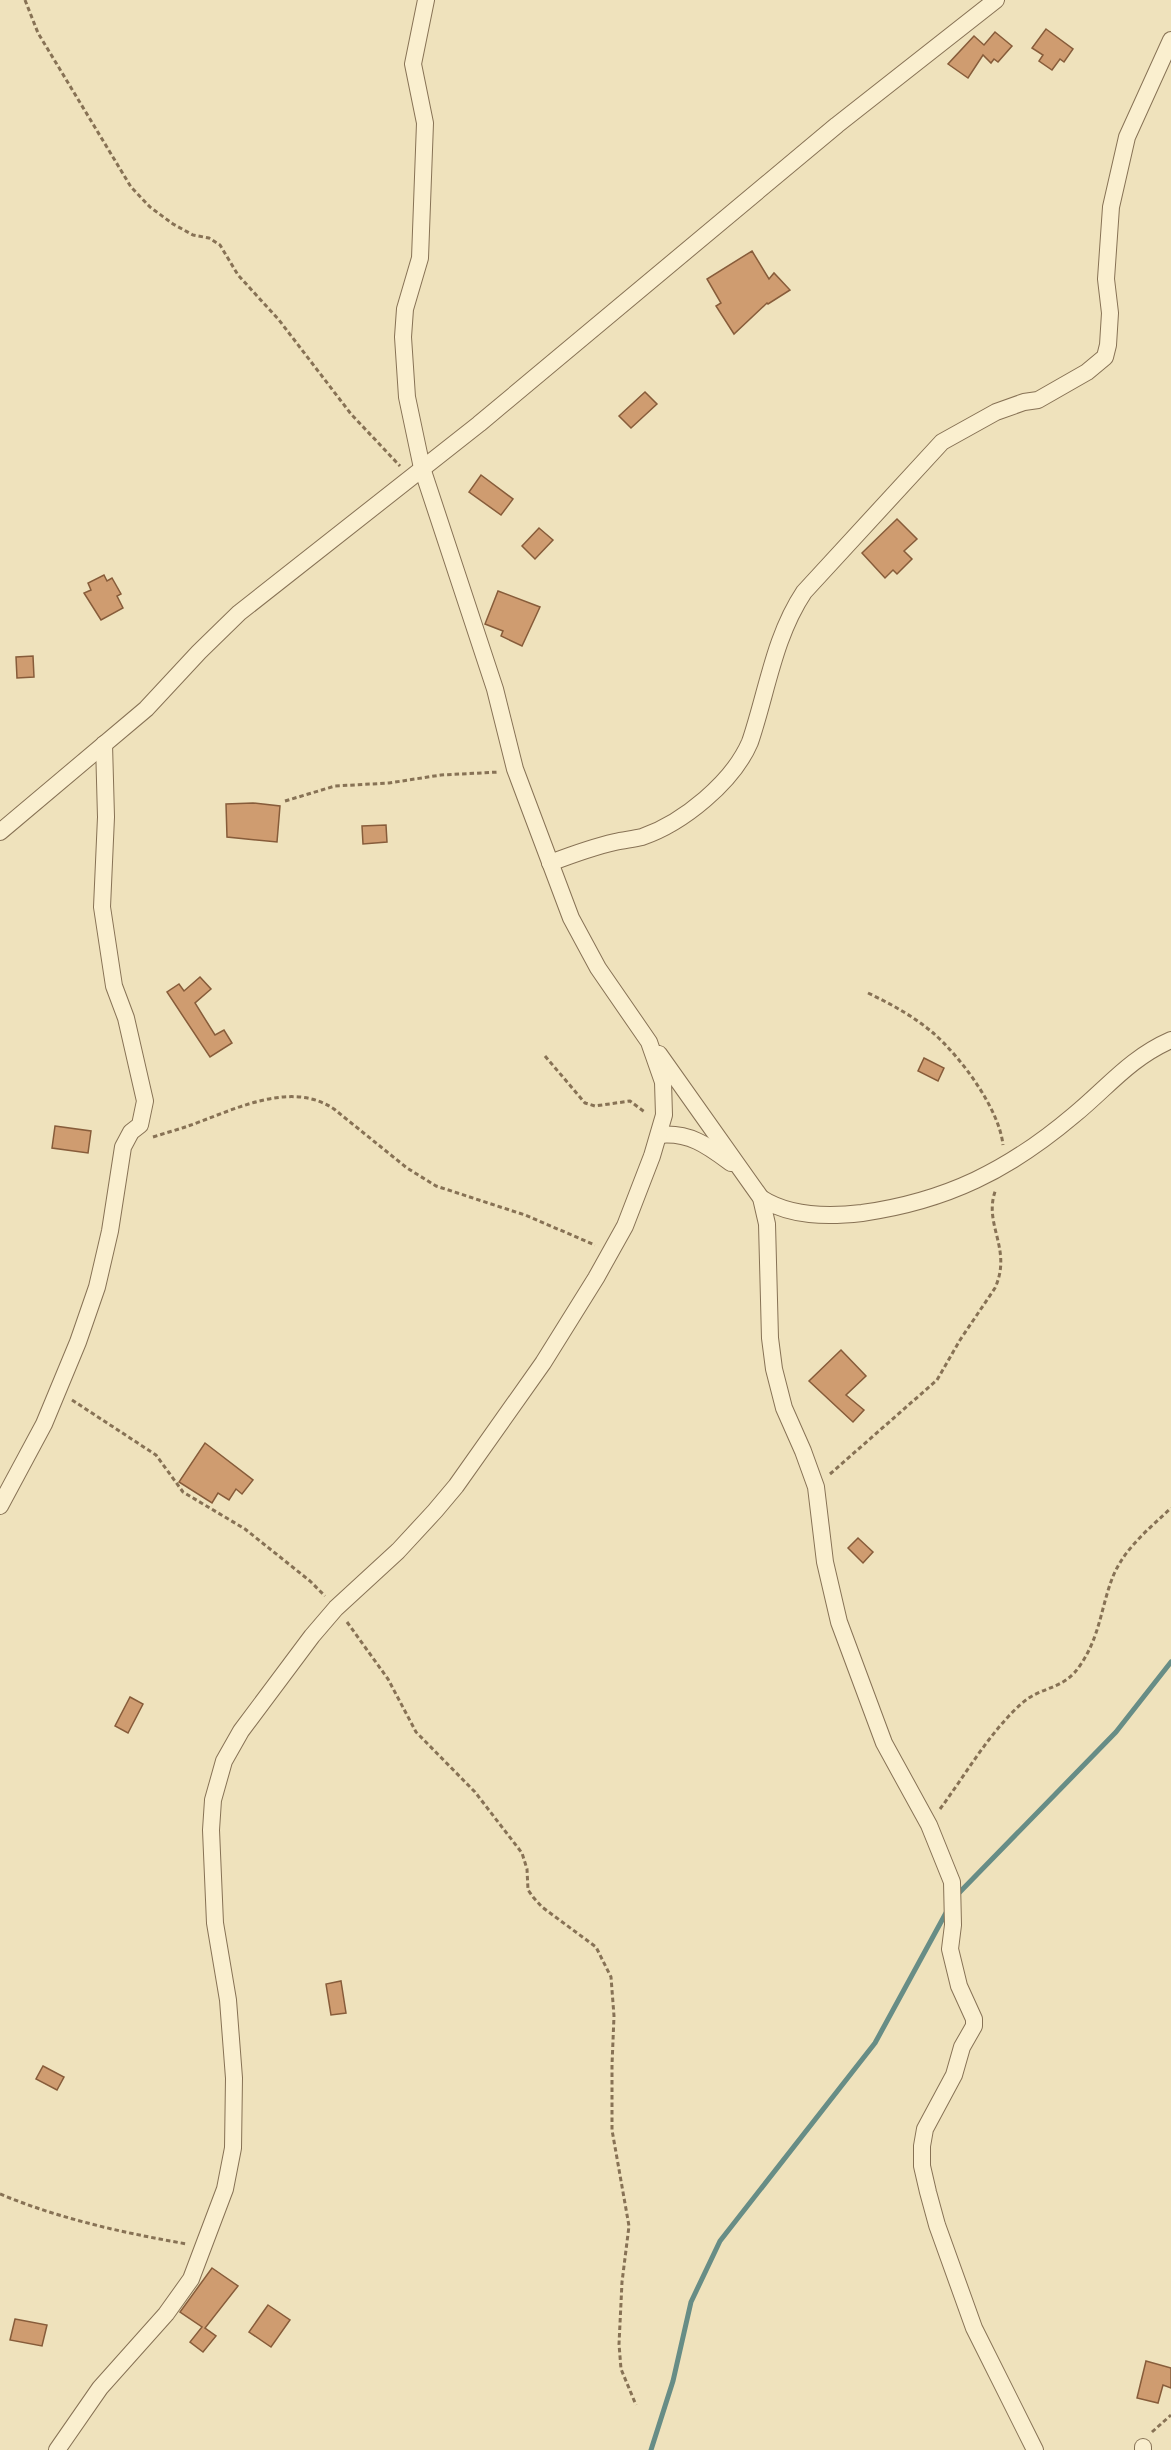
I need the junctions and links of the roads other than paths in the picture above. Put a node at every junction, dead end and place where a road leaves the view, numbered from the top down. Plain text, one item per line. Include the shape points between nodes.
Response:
1 (426, 0) edge
2 (996, 0) edge
3 (1171, 40) edge
4 (415, 473) junction
5 (104, 744) junction
6 (0, 832) edge
7 (550, 863) junction
8 (1171, 1040) edge
9 (649, 1042) junction
10 (659, 1135) junction
11 (739, 1169) junction
12 (761, 1198) junction
13 (0, 1506) edge
14 (57, 2450) edge
15 (1035, 2450) edge

1 - 4 street via 413,64 425,123 420,258 405,309 403,337
2 - 4 street via 846,118
3 - 7 street via 1127,137 1111,207 1106,279 1110,313 1105,357 1038,400 996,412 942,442 804,592 782,636 744,758 716,788 661,829
4 - 5 street via 239,613 153,702
4 - 7 street via 495,688 515,769
5 - 6 street
5 - 13 street via 102,907 114,986 126,1018 145,1101 140,1125 123,1147 97,1287 59,1391
7 - 9 street via 571,918 598,968
8 - 12 street via 1134,1060 1069,1119 1005,1166 941,1195 853,1214 821,1215 774,1207
9 - 10 street via 663,1082 665,1102
9 - 11 street
10 - 11 street via 680,1134 697,1139
10 - 14 street via 628,1218 543,1363 456,1486 398,1551 336,1608 312,1636 241,1731 224,1761 213,1800 211,1830 215,1923 232,2030 235,2123 225,2189 196,2268 182,2292 100,2388
11 - 12 street
12 - 15 street via 769,1245 774,1369 784,1408 816,1487 825,1562 839,1622 884,1743 928,1825 952,1882 950,1949 959,1986 974,2019 954,2075 925,2129 922,2166 937,2225 974,2328

